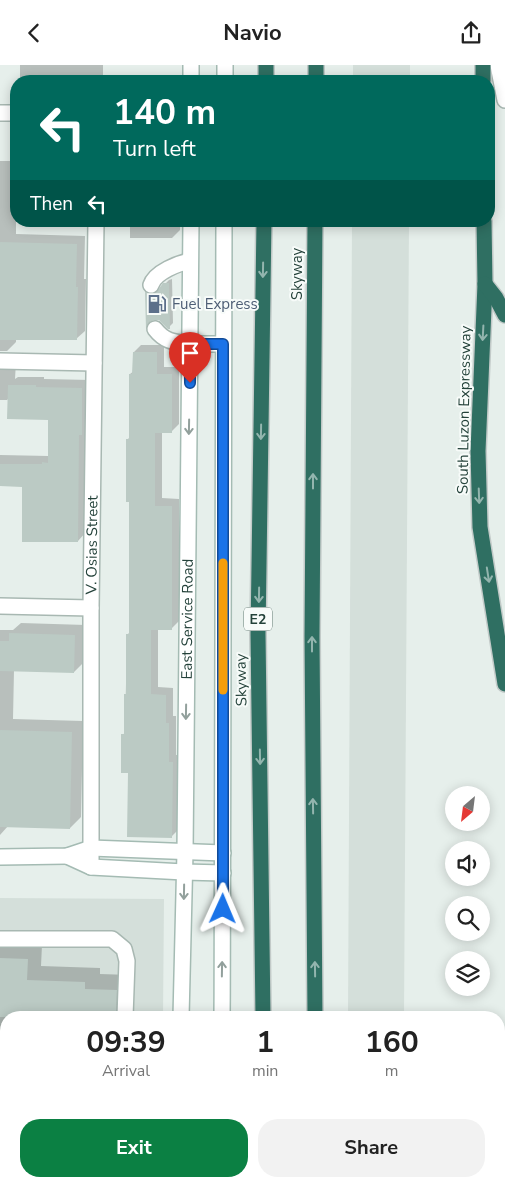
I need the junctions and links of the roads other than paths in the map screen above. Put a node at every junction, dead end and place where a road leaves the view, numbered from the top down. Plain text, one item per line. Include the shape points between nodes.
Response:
1 (498, 65) edge
2 (505, 100) edge
3 (96, 227) edge
4 (191, 227) edge
5 (224, 227) edge
6 (264, 227) edge
7 (315, 227) edge
8 (484, 227) edge
9 (190, 261) junction
10 (151, 285) dead end
11 (485, 285) junction
12 (505, 315) edge
13 (155, 329) dead end
14 (190, 344) junction
15 (223, 344) junction
16 (0, 361) edge
17 (94, 363) junction
18 (0, 607) edge
19 (91, 607) junction
20 (505, 684) edge
21 (91, 848) junction
22 (185, 852) junction
23 (223, 853) junction
24 (67, 856) junction
25 (0, 857) edge
26 (91, 867) junction
27 (184, 872) junction
28 (223, 873) junction
29 (0, 939) edge
30 (125, 1011) edge
31 (181, 1011) edge
32 (222, 1011) edge
33 (263, 1011) edge
34 (315, 1011) edge

1 - 2 main road
3 - 17 main road, V. Osias Street
4 - 9 main road, East Service Road
5 - 15 main road
6 -> 33 highway, Skyway / E2 via 258,634
34 -> 7 highway, Skyway via 312,637
8 - 11 highway, South Luzon Expressway
9 - 10 main road via 170,268 152,280
9 - 14 main road, East Service Road
11 - 12 highway
11 -> 20 highway, South Luzon Expressway via 478,451 480,527
13 - 14 main road via 166,339
14 - 15 main road
14 -> 22 main road, East Service Road
15 - 23 main road
16 - 17 main road
17 - 19 main road, V. Osias Street
18 - 19 main road
19 - 21 main road, V. Osias Street
21 - 22 main road
21 - 24 main road
21 - 26 main road, V. Osias Street
22 - 23 main road
22 - 27 main road, East Service Road
23 - 28 main road
24 - 25 main road
24 - 26 main road
26 - 27 main road
27 - 28 main road
27 -> 31 main road, East Service Road
32 -> 28 main road
29 - 30 main road via 112,939 124,949 127,961

